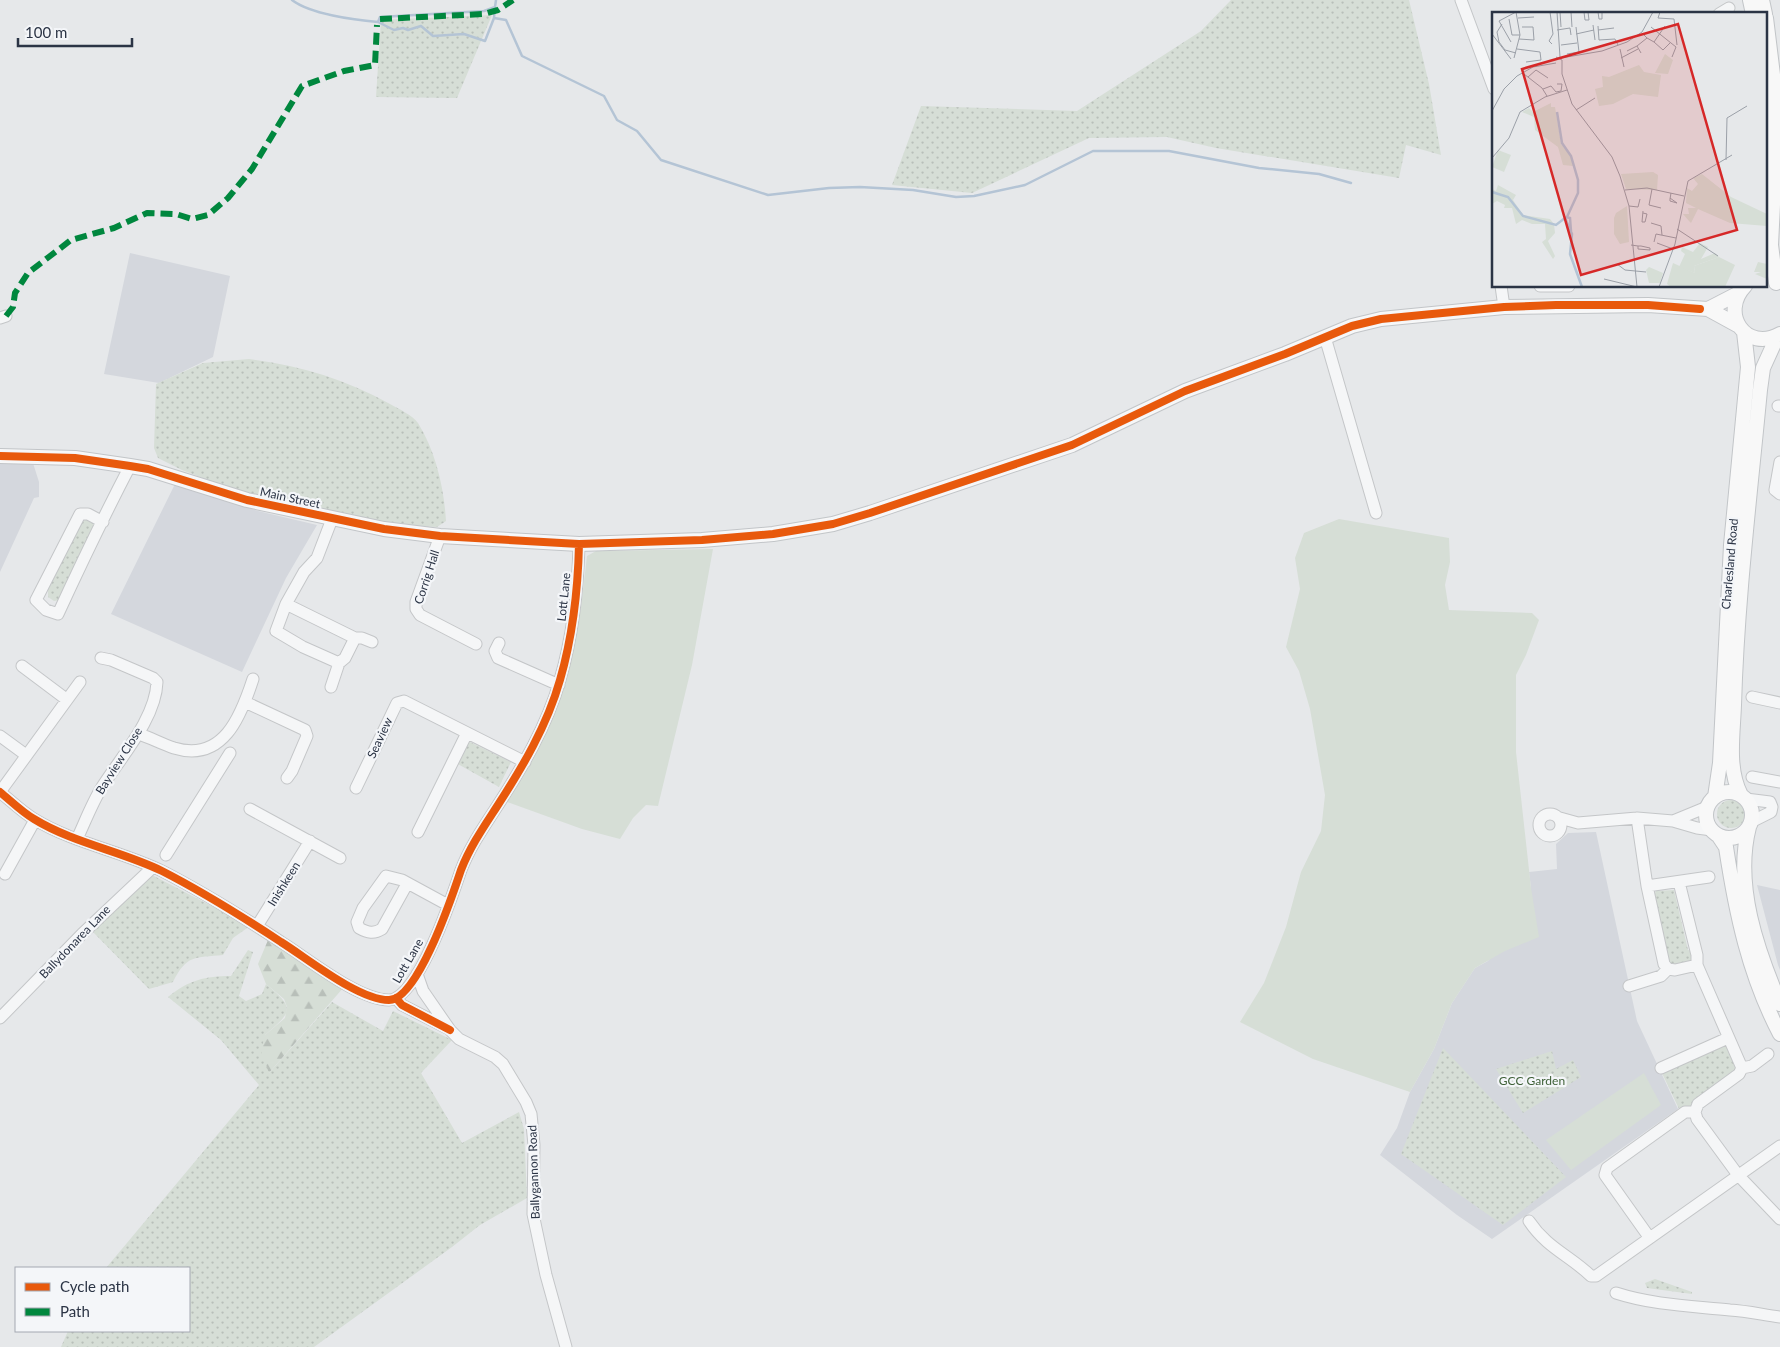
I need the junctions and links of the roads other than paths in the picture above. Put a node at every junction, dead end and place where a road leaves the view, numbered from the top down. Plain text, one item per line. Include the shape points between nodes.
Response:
1 (1461, 0) edge
2 (1729, 8) dead end
3 (1722, 12) edge
4 (1768, 34) edge
5 (1492, 84) edge
6 (1774, 283) edge
7 (1501, 288) edge
8 (1744, 288) edge
9 (1504, 307) junction
10 (1708, 309) junction
11 (1742, 329) junction
12 (1779, 335) edge
13 (1325, 337) junction
14 (0, 456) edge
15 (1780, 462) edge
16 (130, 466) junction
17 (1780, 494) edge
18 (1376, 513) dead end
19 (332, 519) junction
20 (103, 522) junction
21 (440, 536) junction
22 (579, 544) junction
23 (286, 604) junction
24 (355, 638) junction
25 (372, 642) dead end
26 (500, 643) dead end
27 (476, 644) dead end
28 (101, 658) dead end
29 (339, 662) junction
30 (22, 666) dead end
31 (253, 679) dead end
32 (80, 682) dead end
33 (559, 685) junction
34 (330, 686) dead end
35 (1752, 698) dead end
36 (66, 699) junction
37 (245, 702) junction
38 (1780, 703) edge
39 (467, 733) junction
40 (138, 734) junction
41 (0, 736) edge
42 (210, 748) junction
43 (230, 753) dead end
44 (26, 756) junction
45 (525, 762) junction
46 (220, 767) junction
47 (1752, 777) dead end
48 (287, 778) dead end
49 (1780, 782) edge
50 (356, 788) dead end
51 (0, 792) edge
52 (1744, 797) junction
53 (1711, 802) junction
54 (1776, 807) edge
55 (250, 809) dead end
56 (1560, 818) junction
57 (1637, 818) junction
58 (35, 820) junction
59 (1673, 821) junction
60 (1578, 822) junction
61 (1750, 824) junction
62 (1560, 831) junction
63 (418, 832) dead end
64 (1715, 832) junction
65 (77, 839) junction
66 (310, 841) junction
67 (166, 855) dead end
68 (340, 858) dead end
69 (152, 868) junction
70 (5, 874) dead end
71 (1709, 877) dead end
72 (1679, 882) junction
73 (408, 884) junction
74 (1647, 886) junction
75 (448, 905) junction
76 (258, 926) junction
77 (1697, 965) junction
78 (1668, 969) junction
79 (417, 974) junction
80 (1629, 986) dead end
81 (396, 998) junction
82 (1780, 1004) edge
83 (0, 1018) edge
84 (450, 1030) junction
85 (1780, 1034) edge
86 (1728, 1038) junction
87 (1768, 1054) dead end
88 (1661, 1068) dead end
89 (1742, 1068) junction
90 (1695, 1112) junction
91 (1780, 1146) edge
92 (1738, 1175) junction
93 (1780, 1219) edge
94 (1529, 1221) dead end
95 (1649, 1237) junction
96 (1616, 1293) dead end
97 (1780, 1317) edge
98 (566, 1347) edge

1 - 5 street
2 - 3 street
4 - 6 main road via 1774,83 1771,245
7 - 9 street
8 - 10 main road
8 - 11 main road, Charlesland Road via 1734,311
9 - 10 main road, Main Street via 1619,305
9 - 13 main road, Main Street via 1381,319
10 - 11 main road
11 - 12 main road via 1761,339
11 - 53 main road, Charlesland Road via 1748,366 1731,544 1720,763
12 - 52 main road, Charlesland Road via 1763,368 1738,619 1733,752 1735,784
13 - 18 street
13 - 22 main road, Main Street via 1185,391 1072,445 833,524 773,534 702,540
14 - 16 main road, Main Street via 75,458
15 - 17 street via 1775,490
16 - 19 main road, Main Street via 247,500
16 - 20 street
19 - 21 main road, Main Street
19 - 23 street via 317,558 304,572
20 - 20 street via 58,614 46,610 36,600 80,514 88,514
21 - 22 main road, Main Street
21 - 27 street, Corrig Hall via 416,609 420,615
22 - 33 street, Lott Lane via 578,597
23 - 24 street
23 - 29 street via 276,631
24 - 25 street
24 - 29 street via 345,658
26 - 33 street via 495,651 498,658
28 - 40 street, Bayview Close via 149,676 156,682 156,691
29 - 34 street
30 - 36 street
31 - 37 street
32 - 36 street
33 - 45 street, Lott Lane
35 - 38 street
36 - 44 street
37 - 42 street via 230,730
37 - 48 street via 306,730 307,736
39 - 45 street, Seaview
39 - 50 street, Seaview via 414,705 404,701 397,703
39 - 63 street
40 - 42 street via 176,748 199,751
40 - 65 street, Bayview Close via 102,787
41 - 44 street
42 - 46 street
43 - 46 street
44 - 51 street
45 - 75 street, Lott Lane via 476,838
46 - 67 street
47 - 49 street
51 - 58 street, Lott Lane
52 - 53 main road via 1727,792
52 - 54 street via 1770,802
52 - 61 main road via 1752,810
53 - 59 street
53 - 64 main road via 1706,817
54 - 61 street
55 - 66 street
56 - 60 street
56 - 62 street
56 - 62 street via 1547,814 1539,825 1547,836
57 - 59 street
57 - 60 street
57 - 74 street
58 - 65 street, Lott Lane
58 - 70 street
59 - 64 street
60 - 62 street
61 - 64 main road via 1743,833 1733,837
61 - 82 main road via 1743,848 1748,901 1755,936
64 - 85 main road via 1726,847 1746,950 1768,1012
65 - 69 street, Lott Lane
66 - 68 street
66 - 76 street, Inishkeen
69 - 76 street, Lott Lane
69 - 83 street, Ballydonarea Lane
71 - 72 street
72 - 74 street
72 - 77 street
73 - 73 street via 392,876 382,879 360,914 359,928 370,932 382,928
73 - 75 street
74 - 78 street via 1664,964
75 - 79 street, Lott Lane
76 - 81 street, Lott Lane via 325,973 365,993 389,1000
77 - 78 street
77 - 86 street
78 - 80 street via 1661,976
79 - 81 street, Lott Lane via 406,991
79 - 84 street, Ballygannon Road via 423,991
81 - 84 street, Ballygannon Road via 402,1005
84 - 98 street, Ballygannon Road via 503,1064 531,1114 535,1159 533,1214
86 - 88 street
86 - 89 street
87 - 89 street via 1752,1066
89 - 90 street via 1739,1074 1698,1104
90 - 92 street
90 - 95 street via 1684,1112 1607,1168 1605,1175
91 - 92 street
92 - 93 street
92 - 95 street
94 - 95 street via 1540,1237 1591,1276 1603,1272
96 - 97 street via 1635,1299

